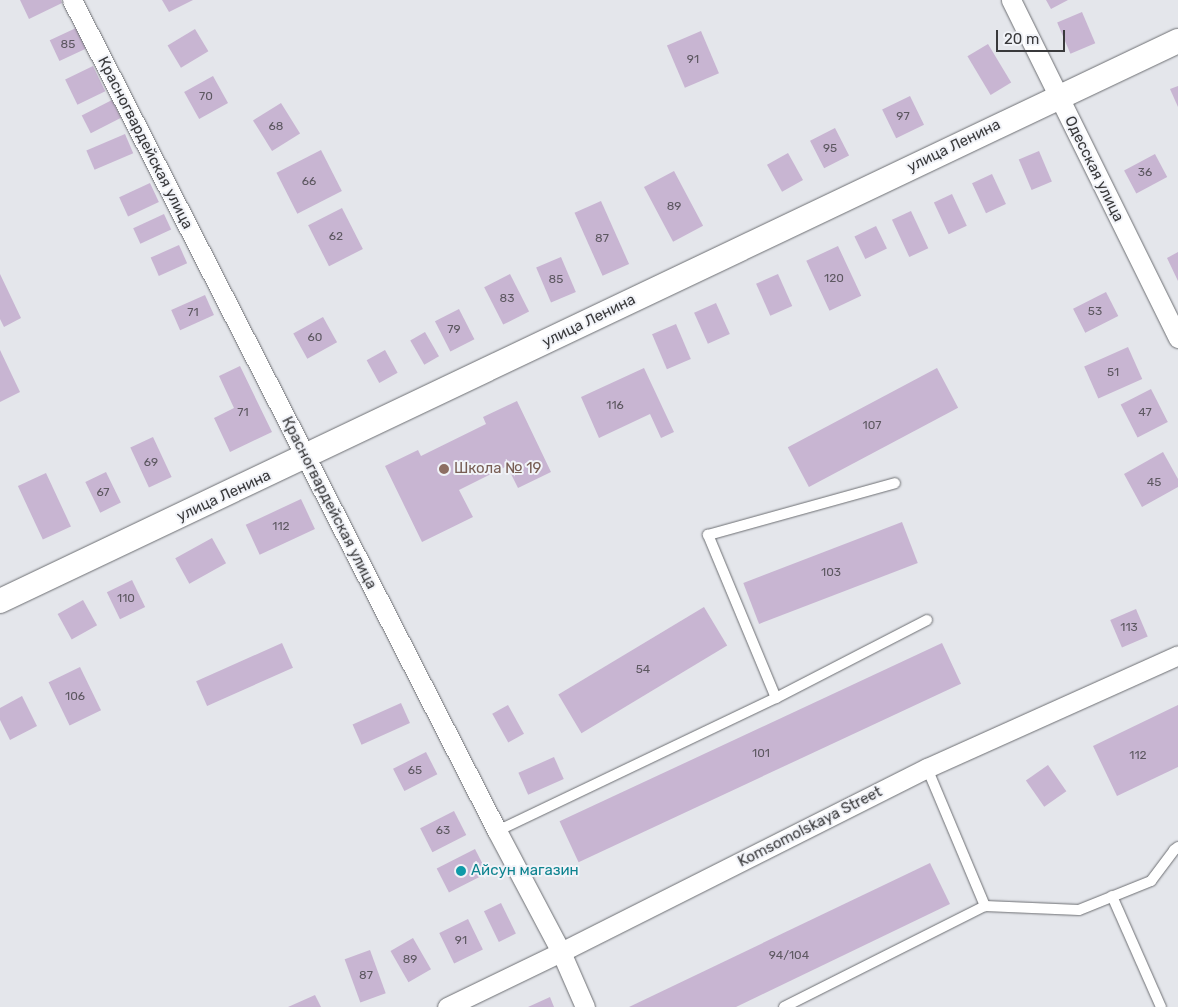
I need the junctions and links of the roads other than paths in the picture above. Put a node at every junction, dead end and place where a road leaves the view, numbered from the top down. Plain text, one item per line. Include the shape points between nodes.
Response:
1 (72, 0) edge
2 (1011, 0) edge
3 (1178, 40) edge
4 (1058, 96) junction
5 (1178, 338) edge
6 (305, 458) junction
7 (895, 483) dead end
8 (0, 601) edge
9 (928, 620) dead end
10 (1178, 655) edge
11 (776, 698) junction
12 (927, 768) junction
13 (497, 831) junction
14 (1178, 847) edge
15 (1112, 896) junction
16 (985, 906) junction
17 (561, 952) junction
18 (447, 1007) edge
19 (585, 1007) edge
20 (784, 1007) edge
21 (1161, 1007) edge

1 - 6 street, Красногвардейская улица
2 - 4 street, Одесская улица
3 - 4 street, улица Ленина
4 - 5 street, Одесская улица
4 - 6 street, улица Ленина
6 - 8 street, улица Ленина
6 - 13 street, Красногвардейская улица
7 - 11 lane via 708,535
9 - 11 lane
10 - 12 street, Komsomolskaya Street
11 - 13 lane
12 - 16 lane
12 - 17 street, Komsomolskaya Street
13 - 17 street, Красногвардейская улица
14 - 15 lane via 1151,881
15 - 16 lane via 1079,910
15 - 21 lane
16 - 20 lane
17 - 18 street, Komsomolskaya Street
17 - 19 street, Красногвардейская улица

